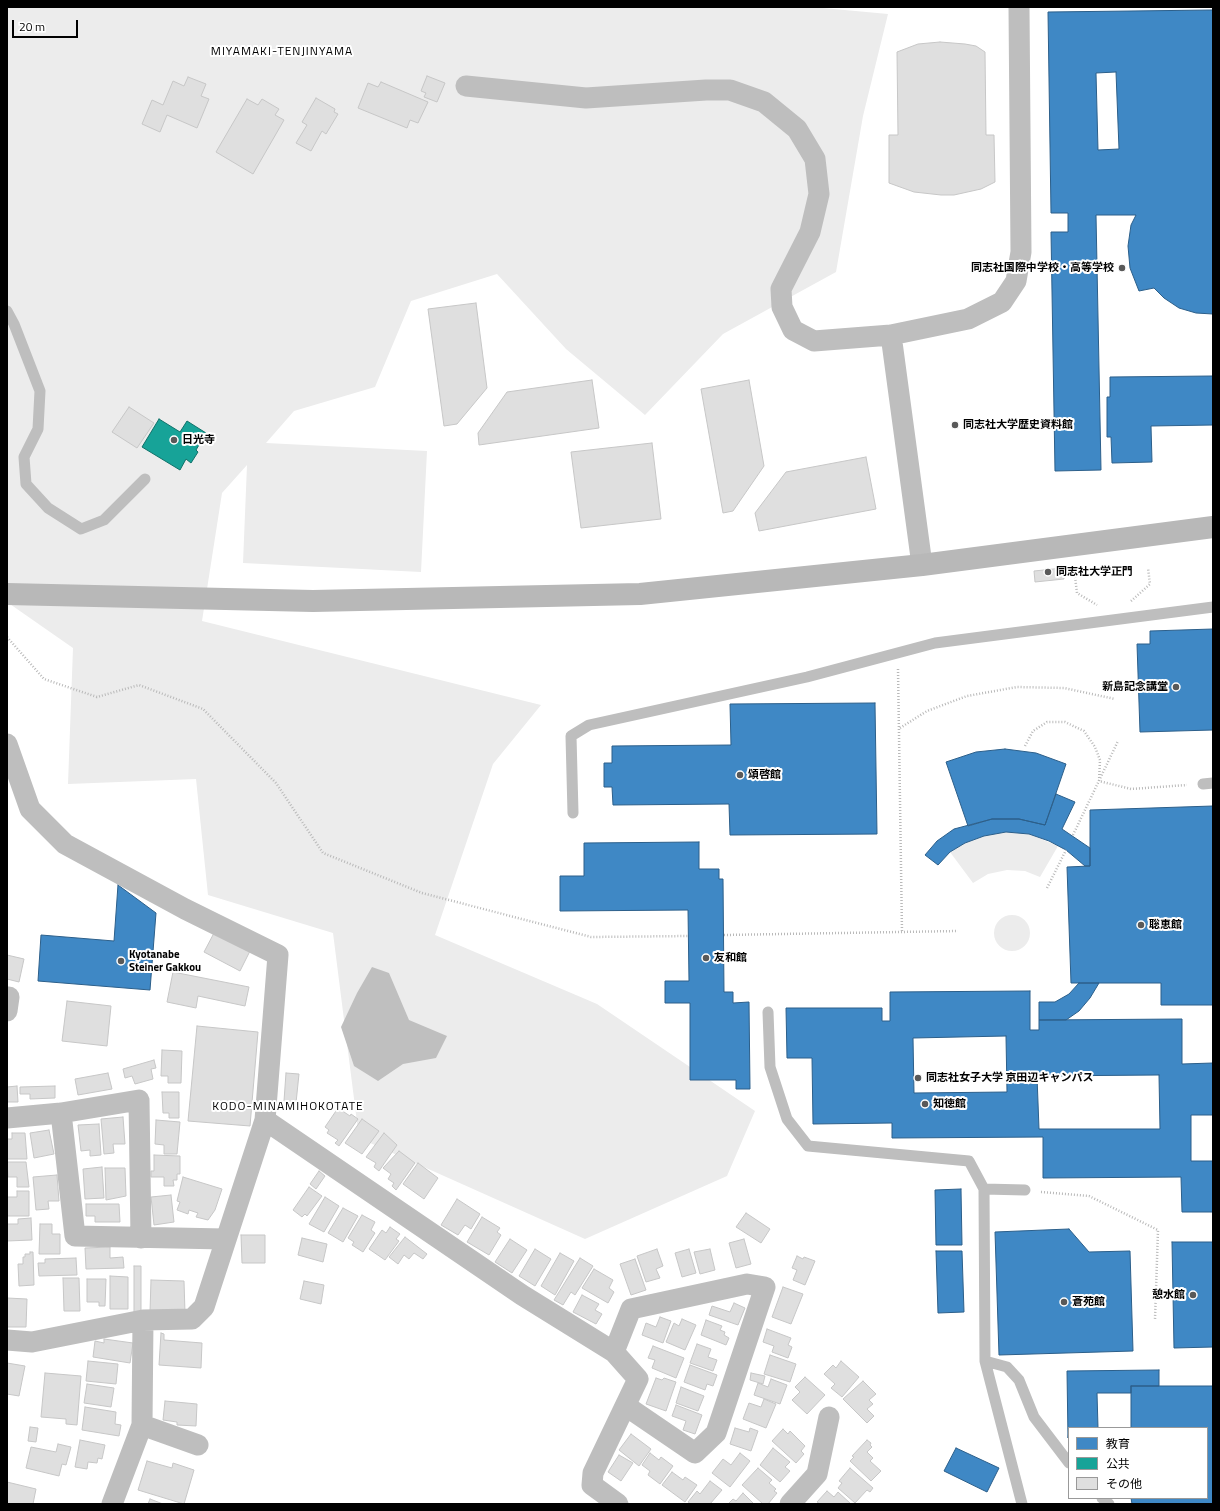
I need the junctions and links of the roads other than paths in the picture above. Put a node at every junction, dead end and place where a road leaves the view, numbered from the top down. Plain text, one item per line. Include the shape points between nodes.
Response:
1 (1019, 7) edge
2 (466, 86) dead end
3 (7, 311) edge
4 (891, 335) junction
5 (145, 479) dead end
6 (1213, 527) edge
7 (922, 565) junction
8 (7, 594) edge
9 (1213, 607) edge
10 (7, 744) edge
11 (573, 813) dead end
12 (7, 997) edge
13 (7, 1011) edge
14 (768, 1012) dead end
15 (61, 1113) junction
16 (7, 1118) edge
17 (265, 1120) junction
18 (984, 1189) junction
19 (1025, 1190) road end
20 (141, 1238) junction
21 (225, 1239) junction
22 (143, 1320) junction
23 (7, 1340) edge
24 (614, 1352) junction
25 (985, 1361) junction
26 (626, 1406) junction
27 (829, 1417) dead end
28 (142, 1425) junction
29 (198, 1445) dead end
30 (1068, 1462) edge
31 (112, 1504) edge
32 (618, 1504) edge
33 (790, 1504) edge
34 (1022, 1504) edge

1 - 4 street via 1021,252 1016,281 1002,302 968,319
2 - 4 street via 586,98 730,90 764,102 797,129 815,159 820,194 810,232 781,289 782,307 793,330 814,341
3 - 5 lane via 40,391 38,428 24,457 26,484 48,508 81,529 104,520
4 - 7 street
6 - 7 street
7 - 8 street via 640,594 313,601
9 - 11 lane via 935,643 808,677 589,725 572,736
10 - 17 street via 30,810 64,844 278,955
12 - 13 street
14 - 18 lane via 770,1067 787,1119 808,1146 969,1161
15 - 16 street
15 - 20 street via 75,1236
15 - 20 street via 139,1100
17 - 21 street
17 - 24 street via 522,1295
18 - 19 lane
18 - 25 lane
20 - 21 street
21 - 22 street via 204,1307 192,1319
22 - 23 street via 32,1342
22 - 28 street
24 - 26 street via 638,1379
24 - 26 street via 631,1309 747,1284 765,1287 716,1433 695,1453
25 - 30 lane via 1007,1367 1019,1380 1034,1417
25 - 34 lane
26 - 32 street via 593,1473 592,1485
27 - 33 street via 817,1474
28 - 29 street
28 - 31 street

